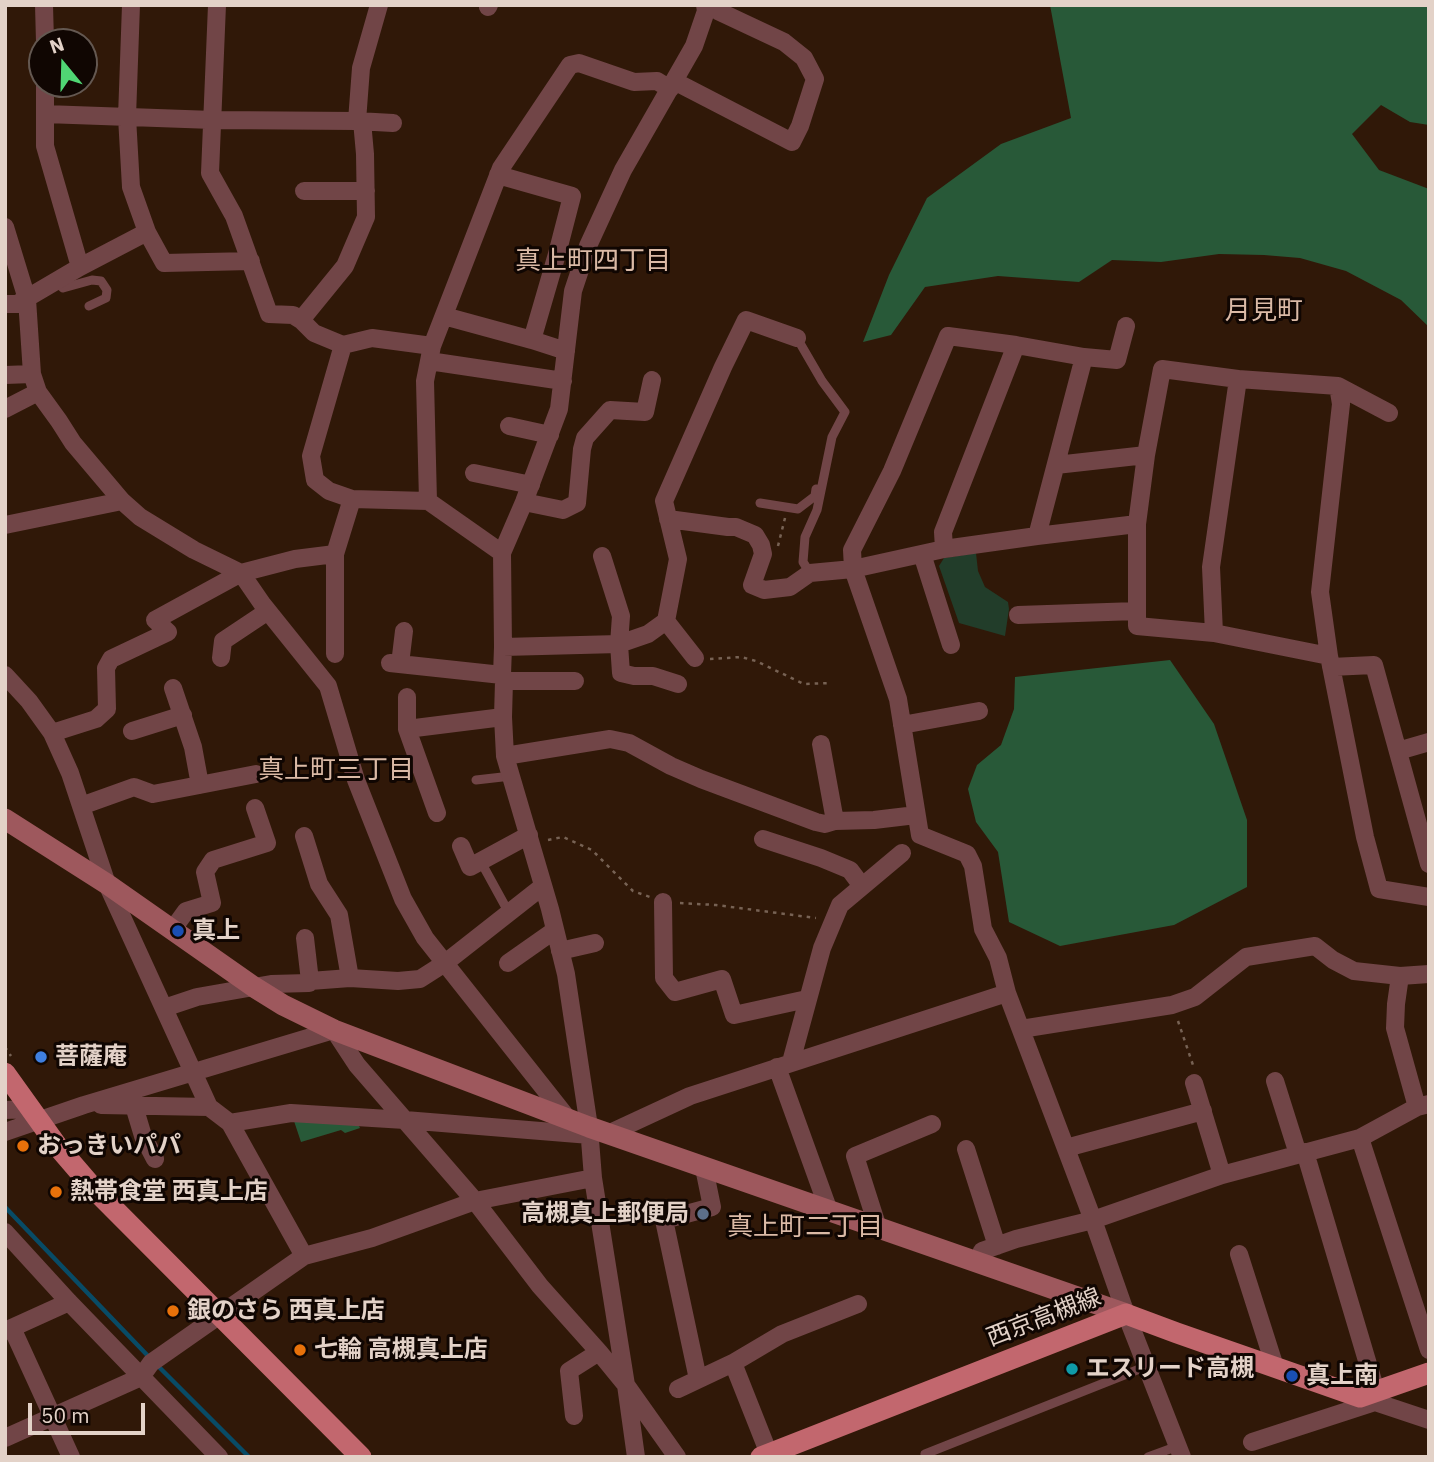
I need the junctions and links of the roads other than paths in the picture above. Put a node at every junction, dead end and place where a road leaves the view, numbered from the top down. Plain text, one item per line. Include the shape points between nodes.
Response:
1 (44, 5) edge
2 (131, 5) edge
3 (217, 5) edge
4 (379, 5) edge
5 (711, 8) edge
6 (44, 28) edge
7 (672, 85) junction
8 (45, 98) edge
9 (45, 114) junction
10 (127, 117) junction
11 (213, 120) junction
12 (360, 121) junction
13 (393, 124) dead end
14 (498, 175) junction
15 (304, 191) dead end
16 (366, 191) junction
17 (5, 227) edge
18 (147, 232) junction
19 (251, 261) junction
20 (80, 267) junction
21 (56, 281) junction
22 (27, 299) junction
23 (5, 304) edge
24 (89, 306) dead end
25 (444, 316) junction
26 (301, 320) junction
27 (1126, 326) dead end
28 (797, 338) joint
29 (532, 340) junction
30 (343, 345) junction
31 (1016, 345) junction
32 (566, 351) junction
33 (431, 354) junction
34 (1084, 357) junction
35 (32, 374) junction
36 (5, 375) edge
37 (1238, 379) junction
38 (652, 380) dead end
39 (563, 381) junction
40 (1338, 386) junction
41 (38, 392) junction
42 (5, 408) edge
43 (1389, 414) dead end
44 (509, 426) dead end
45 (550, 435) junction
46 (1146, 455) junction
47 (1056, 465) junction
48 (825, 467) junction
49 (474, 473) dead end
50 (528, 494) junction
51 (352, 499) junction
52 (428, 500) junction
53 (122, 501) junction
54 (760, 503) dead end
55 (668, 519) junction
56 (1137, 523) junction
57 (5, 525) edge
58 (1037, 536) junction
59 (944, 549) junction
60 (502, 553) junction
61 (335, 554) junction
62 (922, 554) junction
63 (602, 556) dead end
64 (853, 569) junction
65 (241, 573) junction
66 (810, 573) junction
67 (268, 611) junction
68 (1137, 611) junction
69 (1018, 615) dead end
70 (666, 621) junction
71 (404, 631) dead end
72 (1214, 633) junction
73 (619, 644) junction
74 (951, 645) dead end
75 (503, 646) junction
76 (335, 654) dead end
77 (221, 658) dead end
78 (695, 658) road end
79 (1330, 662) junction
80 (5, 675) edge
81 (503, 678) junction
82 (575, 681) dead end
83 (678, 684) dead end
84 (173, 688) dead end
85 (407, 697) dead end
86 (979, 711) dead end
87 (183, 715) junction
88 (503, 717) junction
89 (902, 725) junction
90 (407, 729) junction
91 (132, 731) dead end
92 (52, 733) junction
93 (1429, 741) edge
94 (821, 744) dead end
95 (1398, 751) junction
96 (505, 756) junction
97 (257, 774) dead end
98 (511, 776) junction
99 (476, 780) dead end
100 (200, 785) junction
101 (81, 806) junction
102 (255, 808) dead end
103 (437, 813) dead end
104 (916, 815) junction
105 (5, 819) edge
106 (835, 821) junction
107 (304, 836) dead end
108 (763, 839) dead end
109 (530, 840) junction
110 (461, 846) dead end
111 (902, 853) dead end
112 (481, 862) junction
113 (1429, 863) edge
114 (107, 884) junction
115 (543, 886) junction
116 (862, 886) junction
117 (1429, 897) edge
118 (663, 902) road end
119 (509, 913) junction
120 (173, 929) junction
121 (555, 930) junction
122 (305, 938) dead end
123 (595, 943) dead end
124 (560, 950) junction
125 (444, 963) junction
126 (508, 963) dead end
127 (1429, 974) edge
128 (1400, 976) junction
129 (350, 978) junction
130 (310, 981) junction
131 (254, 987) junction
132 (1007, 993) junction
133 (807, 999) junction
134 (163, 1008) junction
135 (1021, 1029) junction
136 (334, 1030) junction
137 (784, 1065) junction
138 (194, 1072) junction
139 (5, 1073) edge
140 (1275, 1081) dead end
141 (1194, 1083) road end
142 (84, 1105) junction
143 (1423, 1105) edge
144 (134, 1106) junction
145 (209, 1107) junction
146 (5, 1110) edge
147 (1203, 1111) junction
148 (36, 1115) junction
149 (405, 1120) junction
150 (230, 1123) junction
151 (932, 1124) dead end
152 (589, 1129) junction
153 (5, 1132) edge
154 (1360, 1138) junction
155 (1066, 1148) junction
156 (966, 1149) dead end
157 (1302, 1153) junction
158 (155, 1160) dead end
159 (704, 1168) junction
160 (1222, 1175) junction
161 (593, 1178) junction
162 (475, 1201) junction
163 (829, 1211) junction
164 (1093, 1220) junction
165 (878, 1228) junction
166 (5, 1233) edge
167 (997, 1246) junction
168 (1239, 1254) dead end
169 (304, 1256) junction
170 (976, 1263) junction
171 (69, 1302) junction
172 (858, 1304) dead end
173 (1126, 1314) junction
174 (219, 1315) junction
175 (9, 1329) edge
176 (1429, 1350) edge
177 (599, 1352) junction
178 (733, 1363) junction
179 (1147, 1366) junction
180 (1275, 1367) junction
181 (1429, 1373) edge
182 (141, 1377) junction
183 (698, 1379) junction
184 (626, 1385) junction
185 (678, 1388) dead end
186 (1370, 1397) junction
187 (574, 1416) dead end
188 (53, 1417) junction
189 (1429, 1420) edge
190 (5, 1438) edge
191 (1252, 1442) dead end
192 (1180, 1451) edge
193 (765, 1455) edge
194 (216, 1456) edge
195 (71, 1457) edge
196 (360, 1457) edge
197 (636, 1457) edge
198 (677, 1457) edge
199 (926, 1457) edge
200 (1148, 1457) edge

1 - 6 street
2 - 10 street
3 - 11 street
4 - 12 street via 361,68
5 - 7 street
5 - 7 street via 784,41 804,58 814,79 800,127 792,142
7 - 14 street via 634,82 579,63 570,65
7 - 32 street via 623,170 588,246 573,291
8 - 9 street
9 - 10 street
9 - 20 street via 45,146
10 - 11 street
10 - 18 street via 131,187
11 - 12 street
11 - 19 street via 210,173
12 - 13 street
12 - 16 street
14 - 25 street
14 - 29 street via 572,195
15 - 16 street
16 - 26 street via 366,217 345,266
17 - 22 street
18 - 19 street via 164,263
18 - 20 street
19 - 26 street via 269,314
20 - 21 street
21 - 22 street
21 - 24 lane via 63,288 101,281 106,298
22 - 23 street
22 - 35 street
25 - 29 street
25 - 33 street
26 - 30 street via 314,333
27 - 34 street via 1117,360
28 - 48 lane via 845,412 832,437
28 - 55 street via 746,320 664,501
29 - 32 street
30 - 33 street via 372,338
30 - 51 street via 311,456 315,480
31 - 34 street
31 - 59 street via 943,531
31 - 64 street via 948,336 892,471 852,550
32 - 39 street
33 - 39 street
33 - 52 street via 425,381
34 - 47 street
35 - 36 street
35 - 41 street
37 - 40 street
37 - 46 street via 1162,369
37 - 72 street via 1211,567
38 - 50 street via 645,412 610,410 585,438 577,503 563,510
39 - 45 street
40 - 43 street
40 - 79 street via 1342,404 1321,592
41 - 42 street
41 - 53 street
44 - 45 street
45 - 50 street
46 - 47 street
46 - 56 street
47 - 58 street
48 - 54 lane via 818,473 815,496 798,509
48 - 66 lane via 817,510 805,537 803,562
49 - 50 street
50 - 60 street
51 - 52 street
51 - 61 street
52 - 60 street
53 - 57 street
53 - 65 street via 140,517
55 - 66 street via 736,527 755,535 763,554 752,585 764,590 789,587
55 - 70 street via 678,559
56 - 58 street
56 - 68 street
58 - 59 street
59 - 62 street
60 - 75 street
61 - 65 street
61 - 76 street
62 - 64 street
62 - 74 street
63 - 73 street via 621,616
64 - 66 street
64 - 89 street via 898,699
65 - 67 street
65 - 92 street via 155,620 168,632 111,659 106,668 107,709 96,719
67 - 77 street via 223,641
67 - 125 street via 328,686 356,780 403,899
68 - 69 street
68 - 72 street via 1137,626
70 - 73 street via 648,634
70 - 78 street
71 - 81 street via 395,663
72 - 79 street
73 - 75 street
73 - 83 street via 621,673
75 - 81 street
79 - 95 street via 1374,665
79 - 117 street via 1379,889
80 - 92 street
81 - 82 street
81 - 88 street
84 - 87 street
85 - 90 street
86 - 89 street
87 - 91 street
87 - 100 street
88 - 90 street
88 - 96 street
89 - 104 street
90 - 103 street
92 - 101 street
93 - 95 street
94 - 106 street
95 - 113 street
96 - 98 street
96 - 106 street via 610,739 816,822
97 - 100 street
98 - 99 lane
98 - 109 street
100 - 101 street via 153,794 134,787
101 - 114 street
102 - 120 street via 267,843 213,860 205,872 212,902 186,911
104 - 106 street
104 - 132 street via 920,835 967,854 983,929 998,958
105 - 114 street
107 - 129 street via 319,884 339,915
108 - 116 street via 850,870
109 - 112 street
109 - 115 street
110 - 112 street via 470,867
111 - 116 street
112 - 119 lane
114 - 120 street
114 - 134 street
115 - 119 street
115 - 121 street
116 - 133 street via 840,905
118 - 133 street via 664,978 675,992 722,979 734,1016
119 - 125 street
120 - 131 street
121 - 124 street
121 - 126 street
122 - 130 street
123 - 124 street
124 - 152 street
125 - 129 street via 420,979
125 - 152 street
127 - 128 street
128 - 135 street via 1354,971 1315,946 1246,957 1195,997 1172,1005
128 - 143 street via 1395,1028
129 - 130 street
130 - 131 street
131 - 134 street
131 - 136 street
132 - 135 street
132 - 137 street
133 - 137 street
134 - 138 street
135 - 155 street
136 - 138 street
136 - 149 street via 357,1066
136 - 152 street
137 - 152 street
137 - 163 street
138 - 142 street
138 - 145 street
139 - 148 main road
140 - 157 street
141 - 147 street
142 - 144 street
142 - 148 street
143 - 154 street
144 - 145 street
144 - 158 street
145 - 150 street
146 - 148 street
147 - 155 street
147 - 160 street
148 - 153 street
148 - 174 main road via 94,1190
149 - 150 street via 291,1113
149 - 152 street
149 - 162 street
150 - 169 street
151 - 165 street via 855,1156
152 - 159 street
152 - 161 street
154 - 157 street
154 - 176 street
155 - 164 street
156 - 167 street
157 - 160 street
157 - 186 street
159 - 163 street
159 - 183 street via 712,1207 664,1220
160 - 164 street
161 - 162 street
161 - 184 street
162 - 169 street via 372,1238
162 - 177 street via 540,1286
163 - 165 street
164 - 167 street
164 - 173 street
165 - 170 street
166 - 171 street
167 - 170 street via 982,1251
168 - 180 street
169 - 174 street
170 - 173 street
171 - 175 street
171 - 182 street
172 - 178 street via 782,1334
173 - 179 street
173 - 180 main road, 西京高槻線
173 - 193 main road, 西京高槻線
174 - 182 street via 151,1363
174 - 196 main road
175 - 188 street
177 - 184 street
177 - 187 street via 569,1371
178 - 183 street
178 - 193 street
179 - 192 street
179 - 199 lane
180 - 186 main road, 西京高槻線
181 - 186 main road
182 - 188 street
182 - 194 street
183 - 185 street
184 - 197 street
184 - 198 street
186 - 189 street
186 - 191 street
188 - 190 street
188 - 195 street
192 - 200 lane

